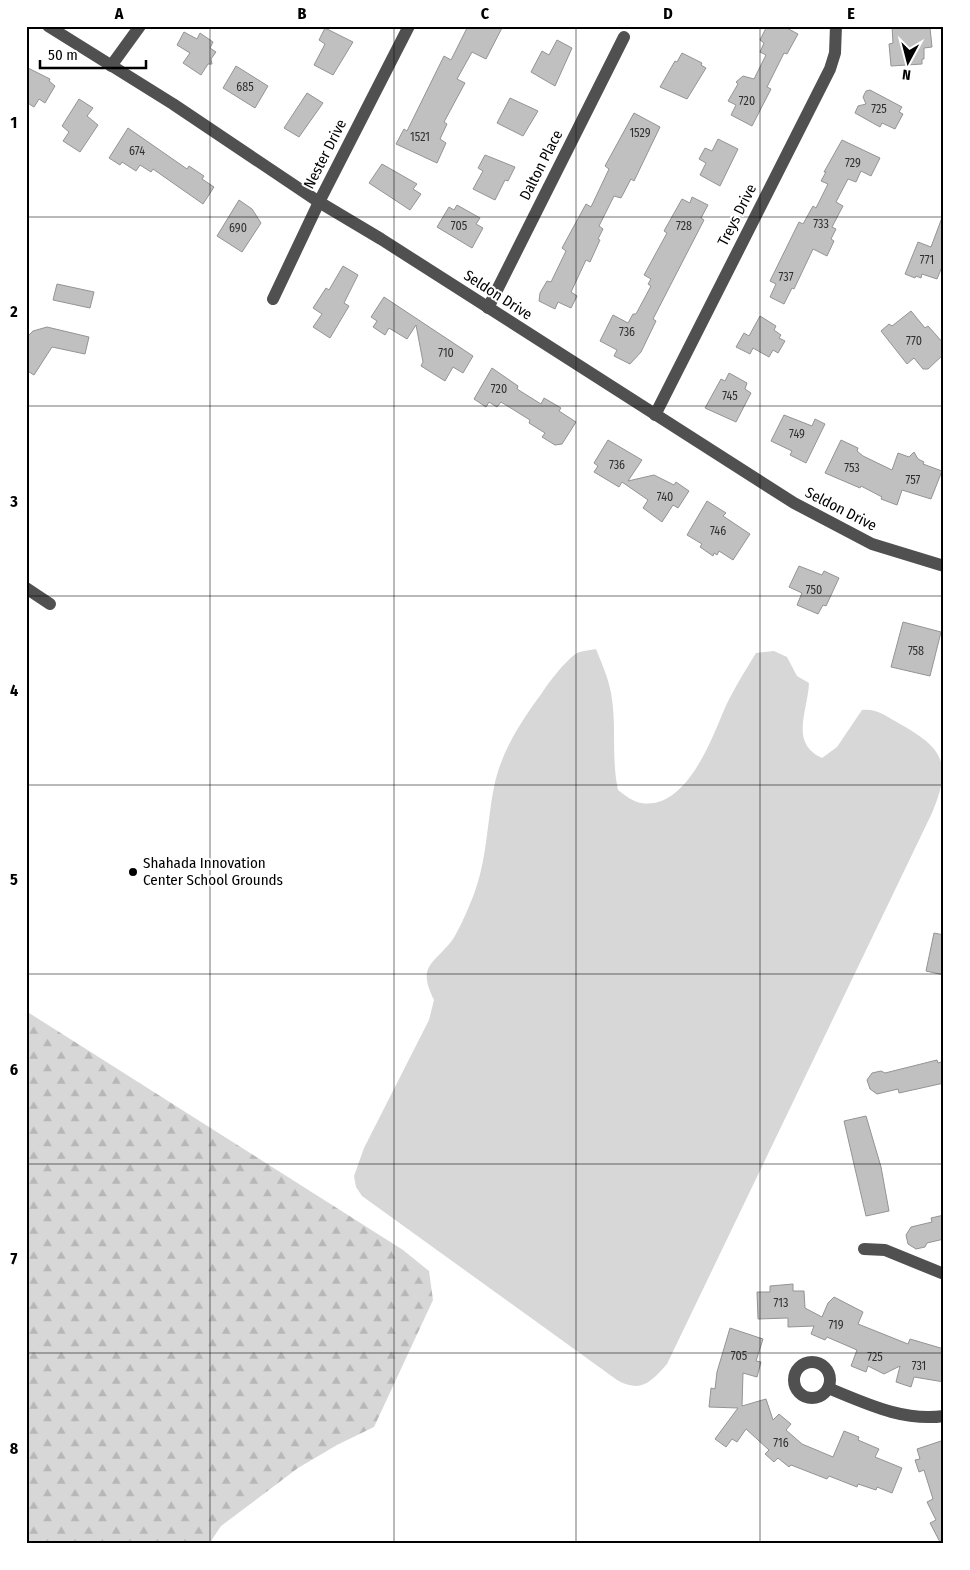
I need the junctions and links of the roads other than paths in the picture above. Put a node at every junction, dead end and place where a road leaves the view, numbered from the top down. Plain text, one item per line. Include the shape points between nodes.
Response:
1 (48, 26) edge
2 (140, 26) edge
3 (409, 26) edge
4 (836, 26) edge
5 (624, 37) dead end
6 (111, 66) junction
7 (319, 202) junction
8 (273, 298) dead end
9 (488, 308) junction
10 (655, 415) junction
11 (944, 566) edge
12 (26, 588) edge
13 (50, 604) dead end
14 (864, 1249) dead end
15 (944, 1274) edge
16 (828, 1388) dead end
17 (944, 1416) edge

1 - 6 street, Seldon Drive
2 - 6 street
3 - 7 street, Nester Drive
4 - 10 street, Treys Drive via 835,53 830,69
5 - 9 street, Dalton Place
6 - 7 street, Seldon Drive
7 - 8 street, Nester Drive
7 - 9 street, Seldon Drive
9 - 10 street, Seldon Drive
10 - 11 street, Seldon Drive via 837,527 872,544
12 - 13 street
14 - 15 street via 885,1250
16 - 17 street via 894,1413

